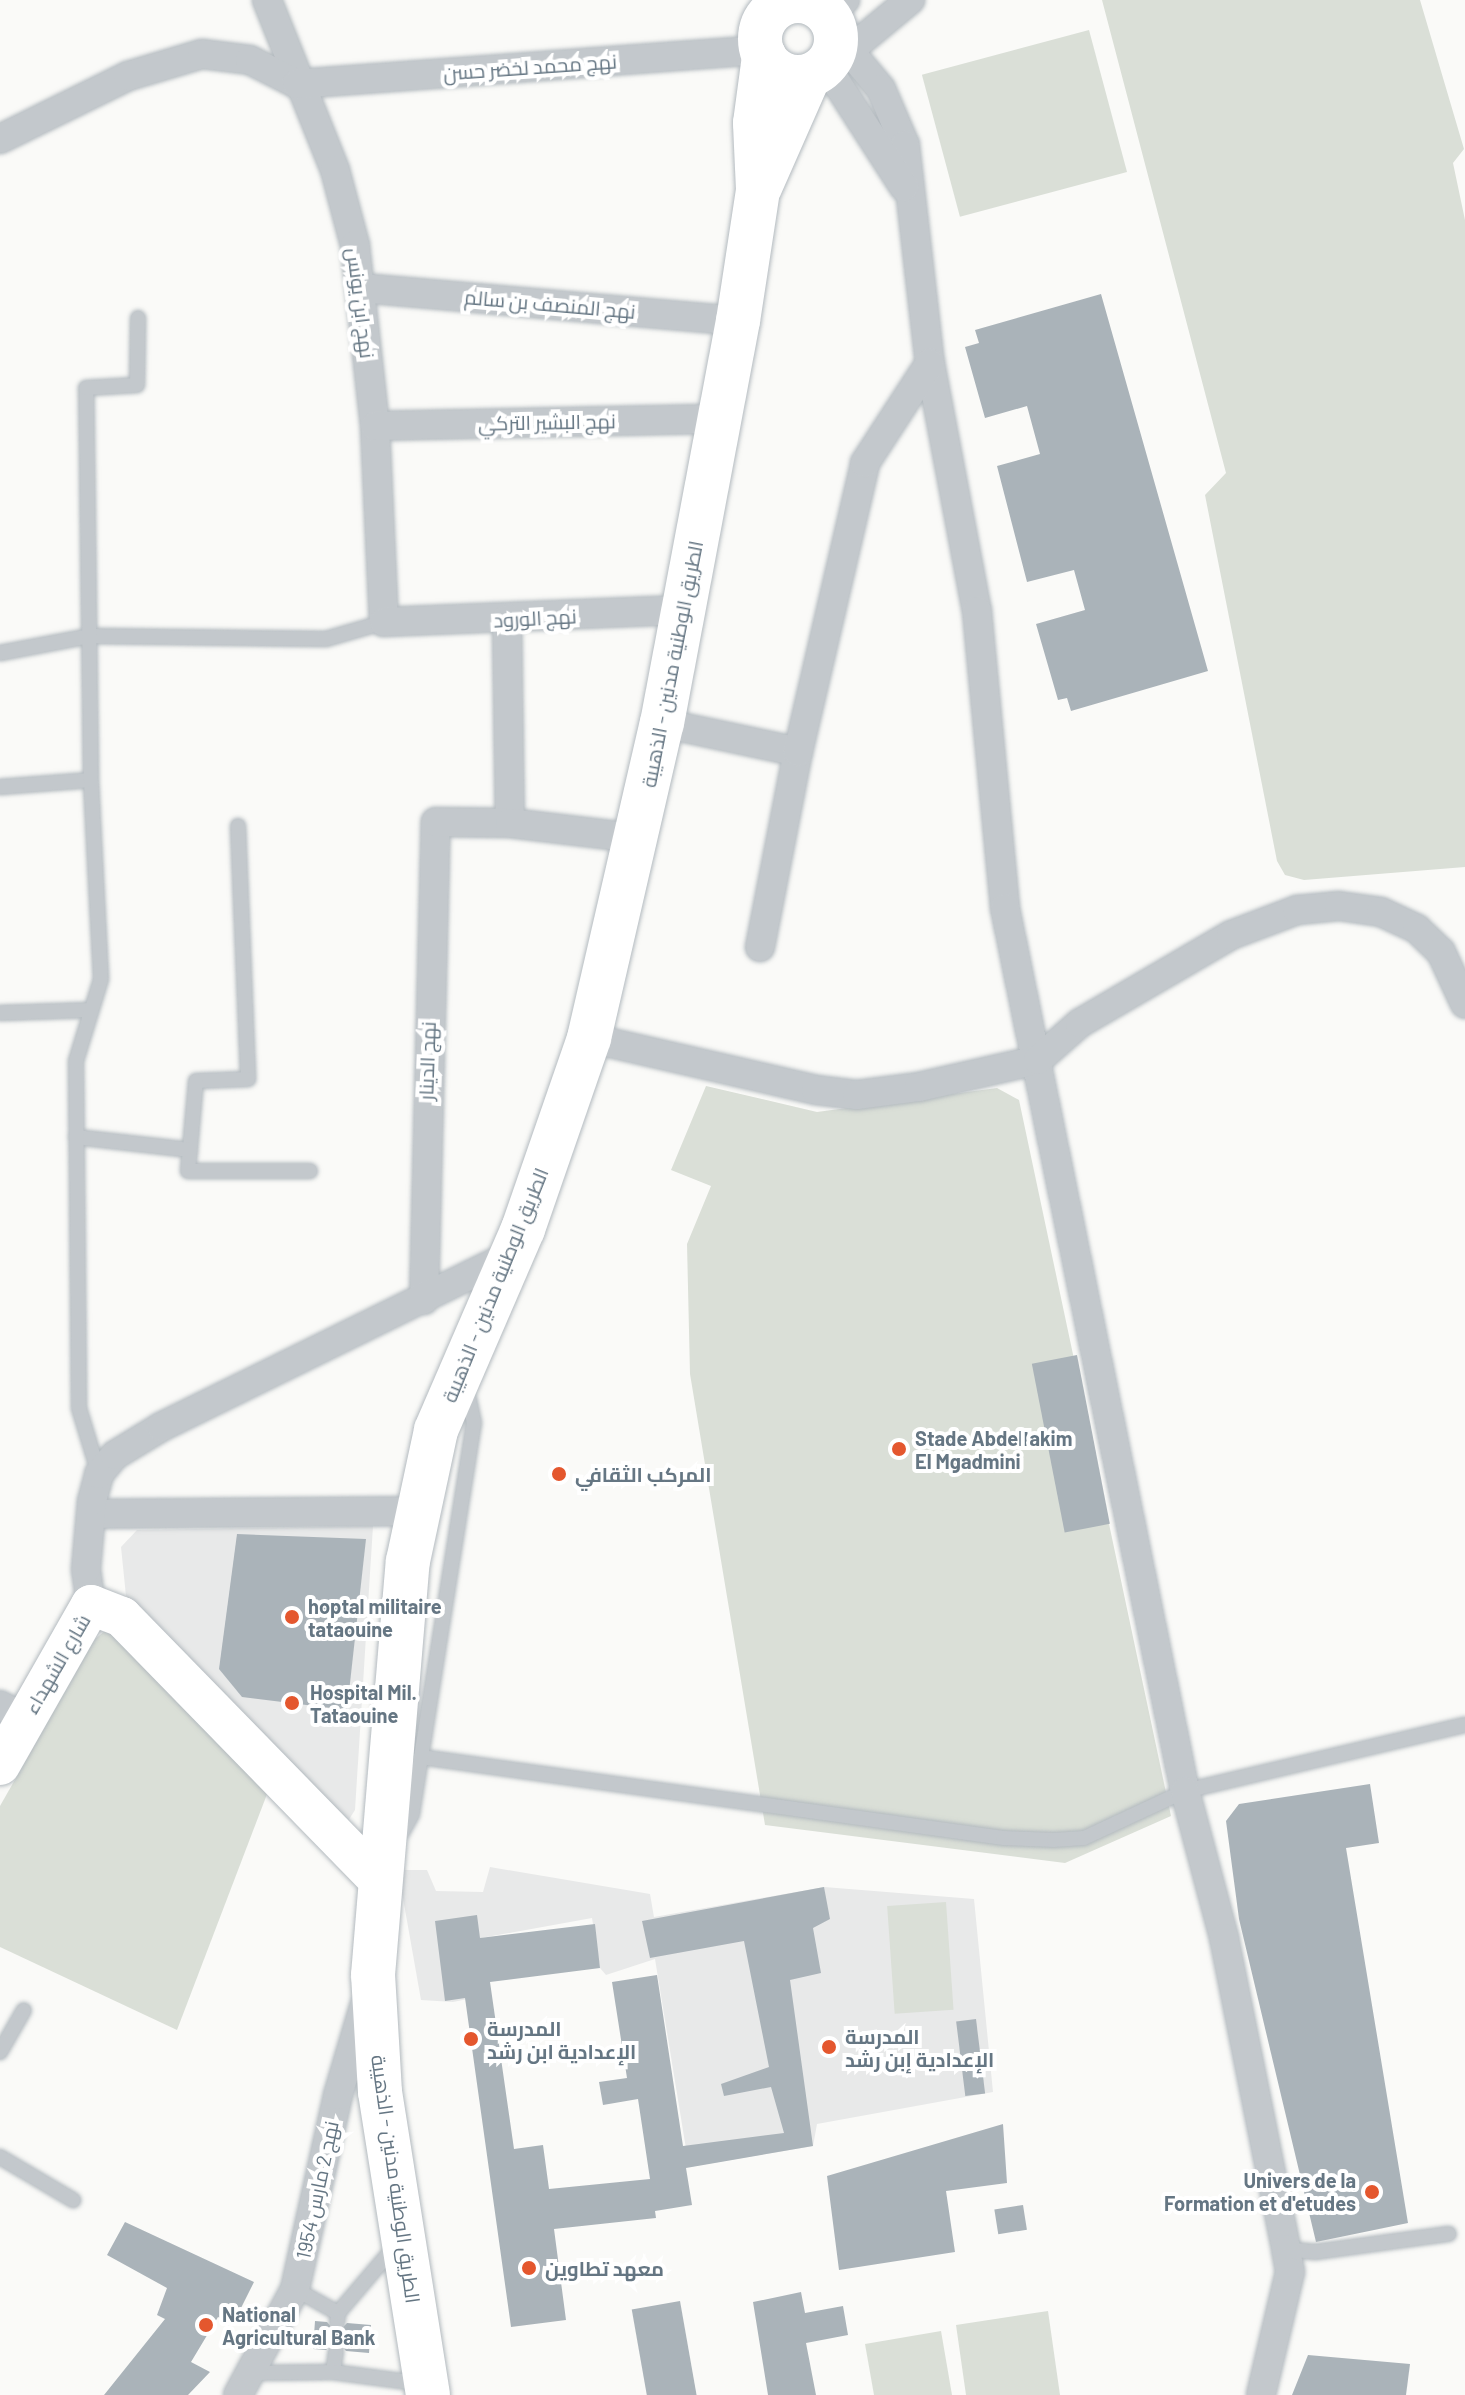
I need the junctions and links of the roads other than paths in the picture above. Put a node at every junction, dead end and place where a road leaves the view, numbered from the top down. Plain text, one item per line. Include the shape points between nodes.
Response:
1 (267, 0) edge
2 (910, 0) edge
3 (767, 30) edge
4 (829, 34) edge
5 (297, 84) junction
6 (1, 133) edge
7 (758, 190) junction
8 (361, 288) junction
9 (138, 318) dead end
10 (738, 321) junction
11 (930, 363) junction
12 (719, 419) junction
13 (375, 426) junction
14 (685, 610) junction
15 (507, 619) junction
16 (384, 622) junction
17 (90, 636) junction
18 (0, 653) edge
19 (662, 723) junction
20 (798, 752) junction
21 (91, 780) junction
22 (0, 787) edge
23 (510, 823) junction
24 (238, 826) dead end
25 (636, 838) junction
26 (760, 947) dead end
27 (1465, 1004) edge
28 (91, 1010) junction
29 (0, 1013) edge
30 (589, 1038) junction
31 (1038, 1060) junction
32 (76, 1137) junction
33 (190, 1150) junction
34 (310, 1171) dead end
35 (511, 1255) junction
36 (424, 1300) junction
37 (462, 1365) junction
38 (99, 1474) junction
39 (417, 1511) junction
40 (91, 1514) junction
41 (91, 1605) junction
42 (13, 1712) edge
43 (1465, 1725) edge
44 (421, 1757) junction
45 (0, 1765) edge
46 (1185, 1791) junction
47 (378, 1879) junction
48 (373, 1975) junction
49 (24, 2010) dead end
50 (0, 2052) edge
51 (0, 2157) edge
52 (73, 2200) dead end
53 (1449, 2234) dead end
54 (403, 2237) junction
55 (1286, 2249) junction
56 (295, 2289) junction
57 (336, 2351) dead end
58 (333, 2372) junction
59 (246, 2384) edge
60 (427, 2390) edge
61 (1261, 2395) edge

1 - 5 street, نهج ابن يونس
2 - 4 street
3 - 4 main road via 799,1
3 - 4 main road via 787,76
3 - 5 street, نهج محمد لخضر حسن
3 - 7 main road, الطريق الوطنية مدنين - الذهيبة via 755,123
4 - 7 main road, الطريق الوطنية مدنين - الذهيبة
4 - 11 street via 907,191
5 - 6 street via 250,60 202,54 128,76
5 - 8 street, نهج ابن يونس via 335,170
7 - 10 main road, الطريق الوطنية مدنين - الذهيبة
8 - 10 street, نهج المنصف بن سالم
8 - 13 street, نهج ابن يونس
9 - 17 lane via 137,385 86,388
10 - 12 main road, الطريق الوطنية مدنين - الذهيبة
11 - 20 street via 865,463
11 - 31 street via 977,611 1005,908
12 - 13 street, نهج البشير التركي
12 - 14 main road, الطريق الوطنية مدنين - الذهيبة
13 - 16 street, نهج ابن يونس
14 - 15 street, نهج الورود
14 - 19 main road, الطريق الوطنية مدنين - الذهيبة
15 - 16 street, نهج الورود
15 - 23 street
16 - 17 lane via 326,639
17 - 18 lane
17 - 21 lane
19 - 20 street
19 - 25 main road, الطريق الوطنية مدنين - الذهيبة
20 - 26 street
21 - 22 lane
21 - 28 lane via 101,979
23 - 25 street
23 - 36 street, نهج الدينار via 436,822
24 - 33 lane via 248,1079 196,1081
25 - 30 main road, الطريق الوطنية مدنين - الذهيبة
27 - 31 street via 1441,952 1417,929 1381,912 1339,906 1297,910 1231,935 1142,985 1080,1023
28 - 29 lane
28 - 32 lane via 76,1061
30 - 31 street via 857,1095
30 - 35 main road, الطريق الوطنية مدنين - الذهيبة
31 - 46 street
32 - 33 lane
32 - 38 lane via 79,1408
33 - 34 lane via 188,1171
35 - 36 street
35 - 37 main road, الطريق الوطنية مدنين - الذهيبة
36 - 38 street via 161,1427 115,1455
37 - 39 main road, الطريق الوطنية مدنين - الذهيبة via 436,1430
37 - 44 lane via 474,1423
38 - 40 street
39 - 40 street
39 - 47 main road, الطريق الوطنية مدنين - الذهيبة
40 - 41 street via 86,1569
41 - 42 main road, شارع الشهداء
41 - 47 main road via 122,1617
42 - 45 main road, شارع الشهداء
43 - 46 lane
44 - 46 lane via 1029,1839 1084,1838
44 - 47 lane via 412,1814
46 - 55 street via 1224,1938
47 - 48 main road, الطريق الوطنية مدنين - الذهيبة
48 - 54 main road, الطريق الوطنية مدنين - الذهيبة via 380,2092
48 - 56 street, نهج 2 مارس 1954 via 338,2095
49 - 50 lane
51 - 52 lane
53 - 55 lane via 1315,2252
54 - 56 lane via 338,2318
54 - 60 main road, الطريق الوطنية مدنين - الذهيبة
55 - 61 street via 1290,2272
56 - 59 street, نهج 2 مارس 1954
57 - 58 lane
58 - 59 lane
58 - 60 lane

